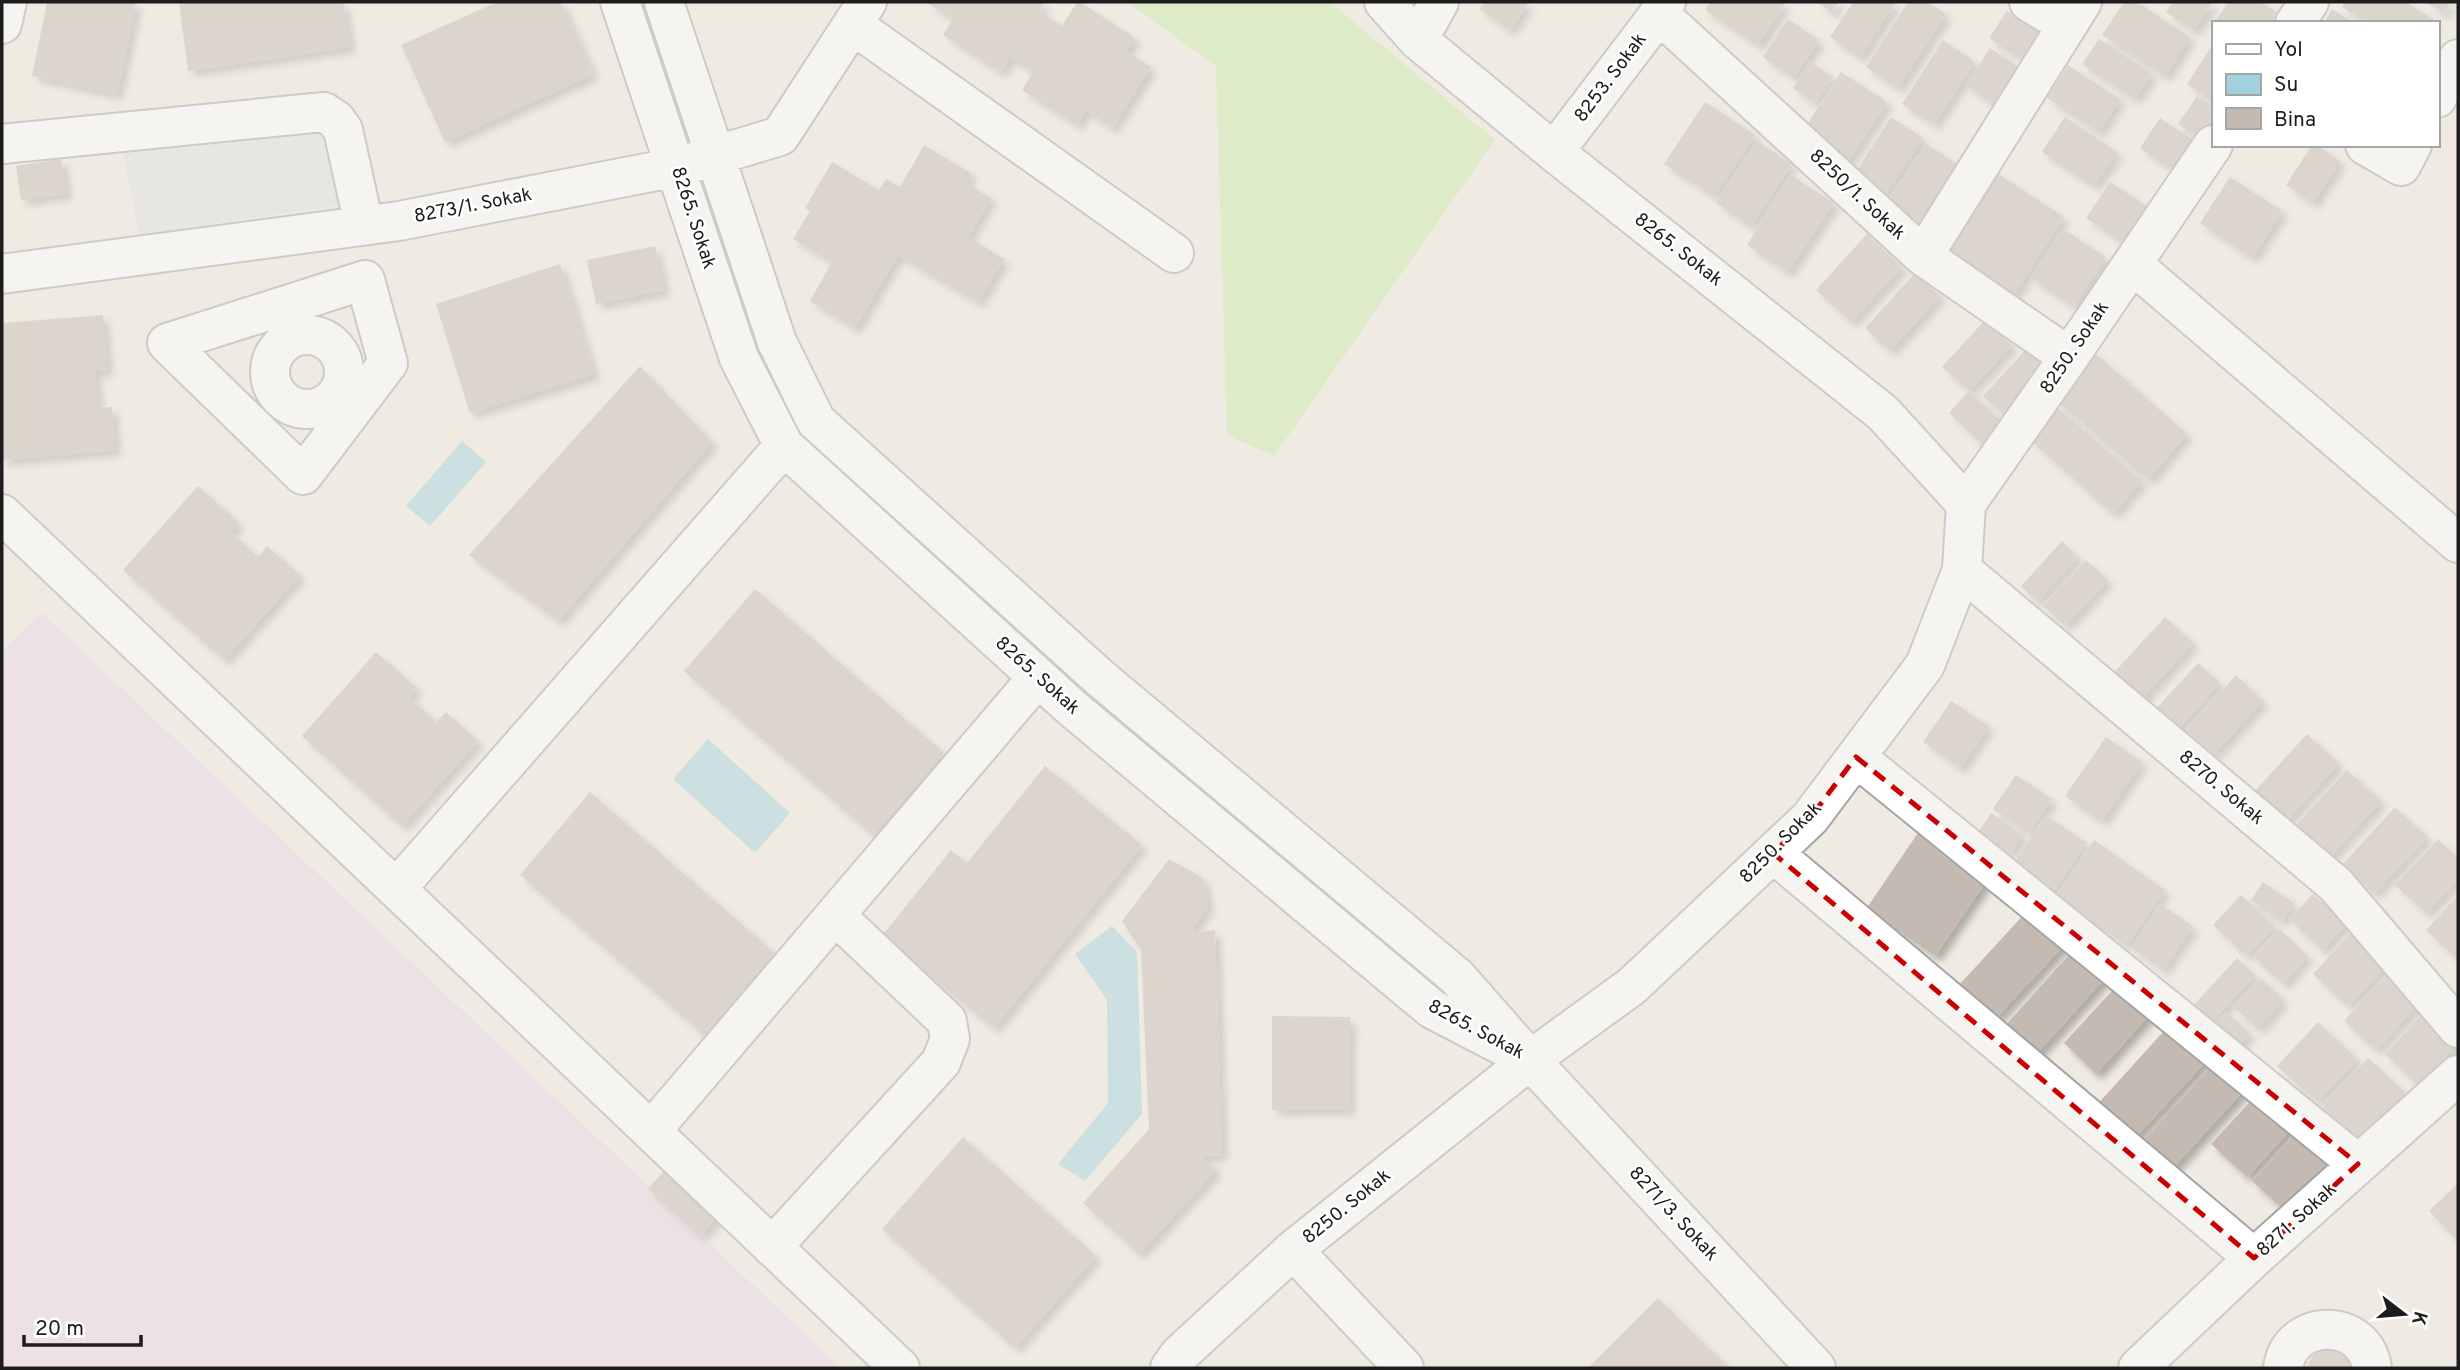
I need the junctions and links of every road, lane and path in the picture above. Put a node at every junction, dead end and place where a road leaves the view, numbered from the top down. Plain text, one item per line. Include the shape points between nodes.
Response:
1 (7, 2) edge
2 (620, 2) edge
3 (664, 2) edge
4 (1384, 2) edge
5 (1439, 2) edge
6 (2029, 2) edge
7 (2309, 2) edge
8 (1662, 8) edge
9 (860, 13) edge
10 (2075, 13) edge
11 (2296, 21) edge
12 (2, 24) edge
13 (1418, 40) junction
14 (2458, 59) edge
15 (2439, 94) edge
16 (2, 144) edge
17 (2212, 146) edge
18 (2368, 147) edge
19 (2411, 147) edge
20 (1554, 152) junction
21 (716, 155) junction
22 (677, 167) junction
23 (364, 225) junction
24 (1174, 253) dead end
25 (1923, 256) junction
26 (2132, 264) junction
27 (2, 274) edge
28 (377, 321) junction
29 (283, 323) junction
30 (337, 349) junction
31 (2069, 358) junction
32 (274, 390) junction
33 (342, 406) junction
34 (244, 417) junction
35 (783, 446) junction
36 (1966, 504) junction
37 (2, 514) edge
38 (2458, 543) edge
39 (1962, 570) junction
40 (1038, 677) junction
41 (1856, 757) junction
42 (1773, 853) junction
43 (396, 890) junction
44 (835, 915) junction
45 (2458, 1028) edge
46 (1530, 1060) junction
47 (2458, 1075) edge
48 (650, 1131) junction
49 (2358, 1164) junction
50 (772, 1247) junction
51 (1293, 1250) junction
52 (2254, 1258) junction
53 (1173, 1365) edge
54 (900, 1368) edge
55 (1405, 1368) edge
56 (1816, 1368) edge
57 (2138, 1368) edge
58 (2283, 1368) edge
59 (2372, 1368) edge

1 - 12 street
2 - 22 street, 8265. Sokak
3 - 21 street, 8265. Sokak
4 - 13 street, 8265. Sokak
5 - 13 street
6 - 10 street
7 - 11 street
8 - 20 street, 8253. Sokak
8 - 25 street, 8250/1. Sokak
9 - 21 street, 8273/1. Sokak via 780,136
9 - 24 street
10 - 25 street
13 - 20 street, 8265. Sokak
14 - 15 street
16 - 23 street via 324,112 336,120 347,142
17 - 26 street, 8250. Sokak
18 - 19 street via 2401,166
20 - 36 street, 8265. Sokak via 1882,413
21 - 22 street, 8273/1. Sokak
21 - 46 street, 8265. Sokak via 777,342 816,421 1099,677 1457,977
22 - 23 street, 8273/1. Sokak
22 - 35 street, 8265. Sokak via 739,358
23 - 27 street, 8273/1. Sokak
25 - 31 street, 8250/1. Sokak
26 - 31 street, 8250. Sokak
26 - 38 street
28 - 29 street via 365,279
28 - 30 street
28 - 33 street via 388,362
29 - 30 street
29 - 32 street via 281,345 270,366
29 - 34 street via 167,343
30 - 33 street via 344,372
31 - 36 street, 8250. Sokak
32 - 33 street via 282,400 304,410 327,403
32 - 34 street
33 - 34 street via 303,475
35 - 40 street, 8265. Sokak
35 - 43 street
36 - 39 street, 8250. Sokak
37 - 43 street
39 - 41 street, 8250. Sokak via 1925,665
39 - 45 street, 8270. Sokak via 2336,885
40 - 44 street
40 - 46 street, 8265. Sokak via 1432,1009
41 - 42 street, 8250. Sokak via 1811,818
41 - 49 street
42 - 46 street, 8250. Sokak via 1632,986
42 - 52 street
43 - 48 street
44 - 48 street
44 - 50 street via 947,1021 950,1039 941,1062
46 - 51 street, 8250. Sokak
46 - 56 street, 8271/3. Sokak
47 - 49 street, 8271. Sokak
48 - 50 street
49 - 52 street, 8271. Sokak
50 - 54 street
51 - 53 street, 8250. Sokak
51 - 55 street
52 - 57 street, 8271. Sokak
58 - 59 street via 2292,1347 2304,1336 2336,1330 2364,1346

